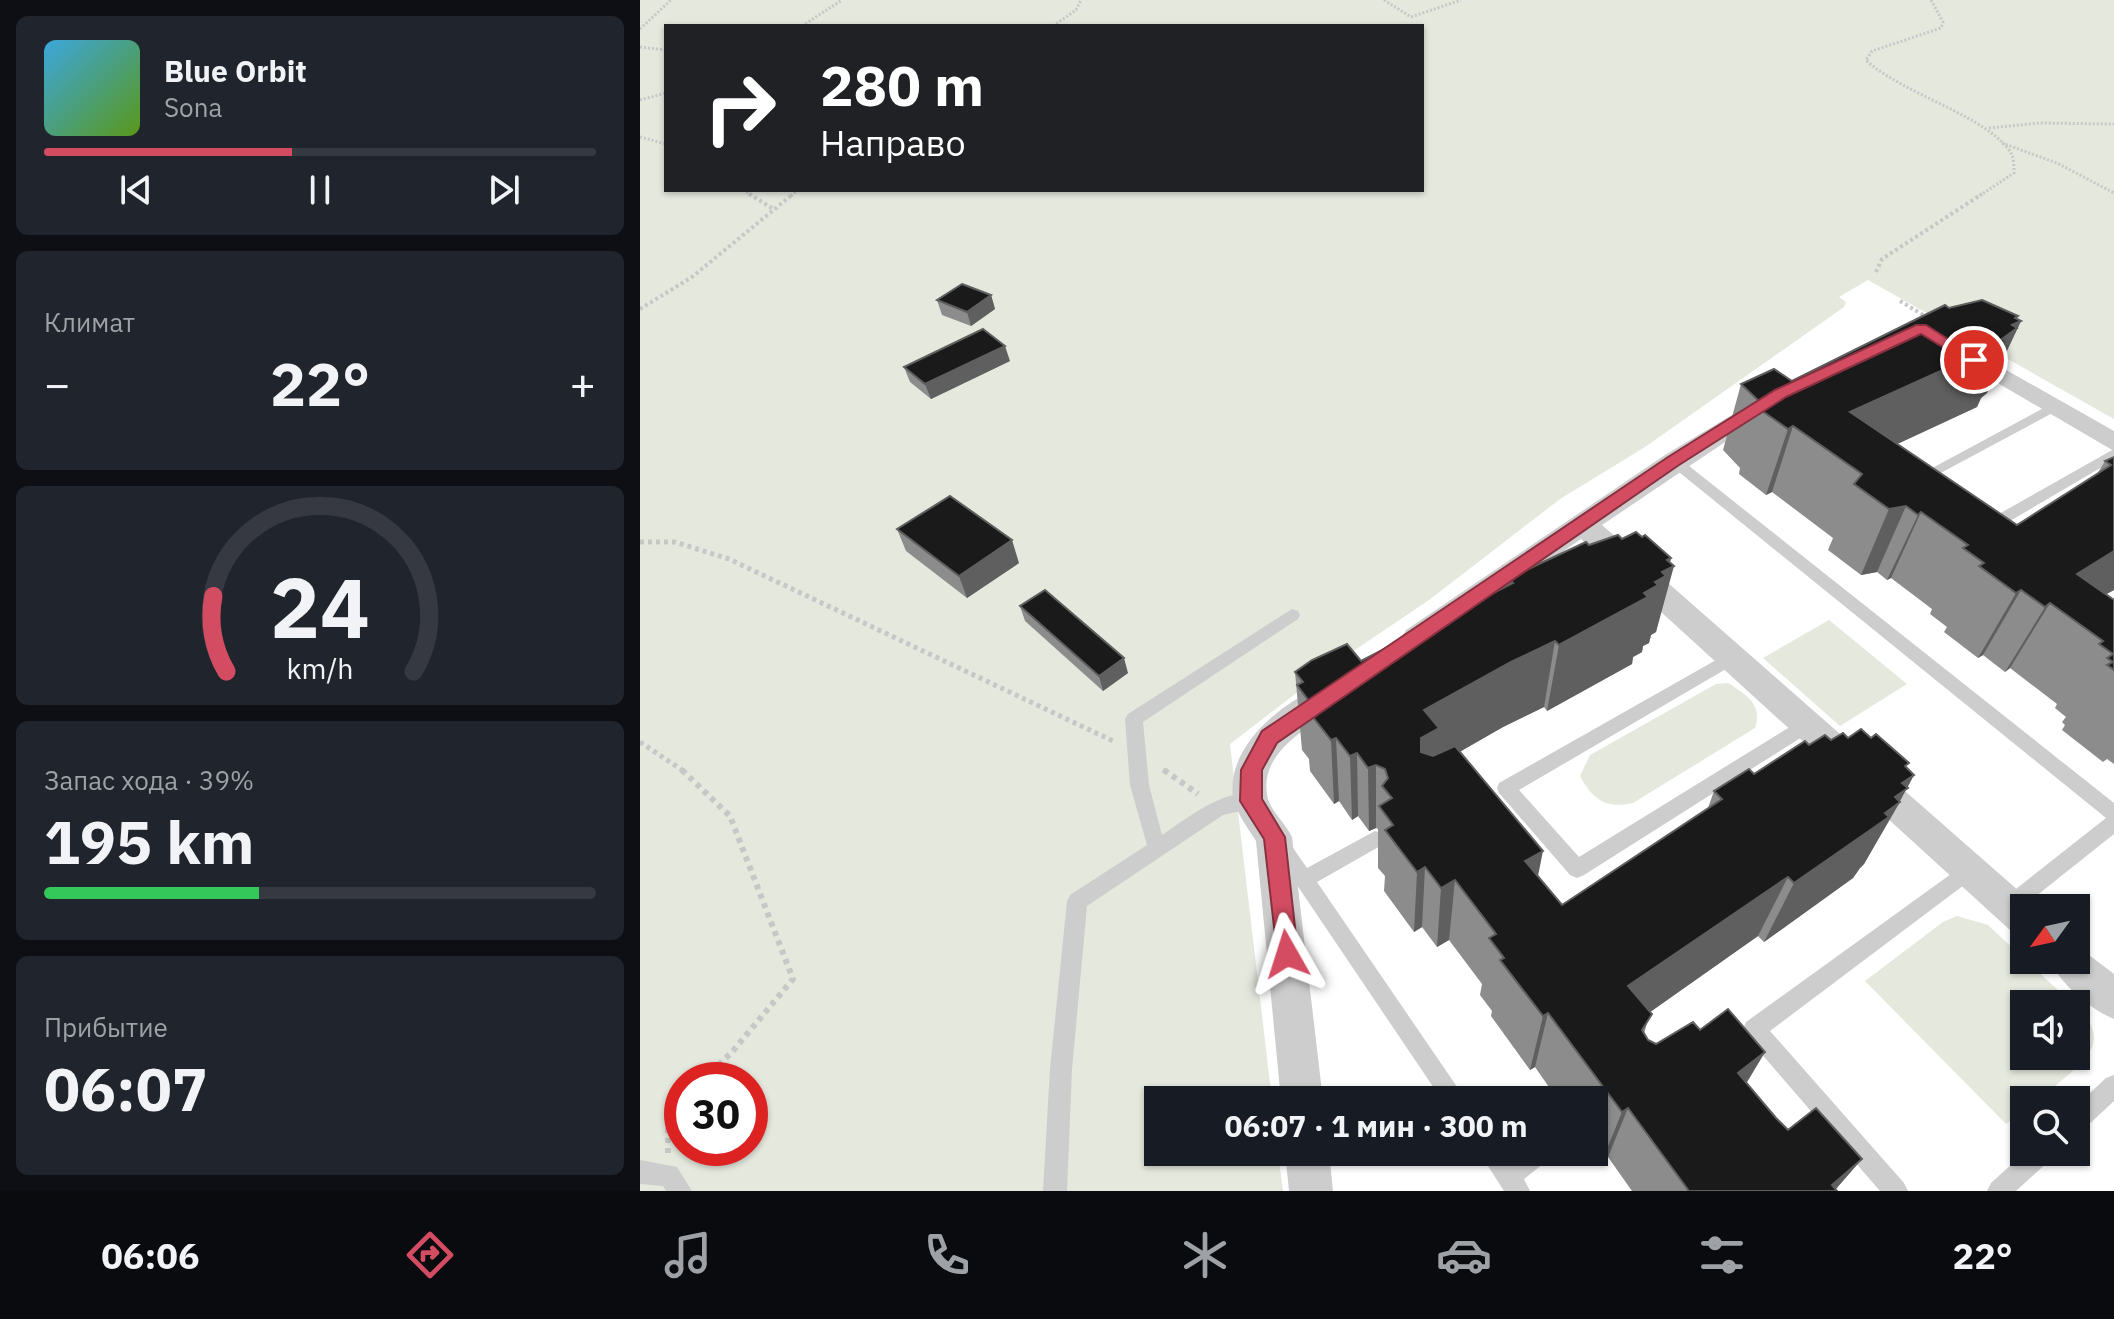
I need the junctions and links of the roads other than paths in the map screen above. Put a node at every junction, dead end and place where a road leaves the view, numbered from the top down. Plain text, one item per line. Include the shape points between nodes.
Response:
1 (1934, 336) edge
2 (1781, 394) edge
3 (2053, 407) junction
4 (2114, 443) edge
5 (2114, 454) edge
6 (1674, 461) junction
7 (1916, 495) edge
8 (1584, 525) junction
9 (1974, 535) edge
10 (1292, 615) dead end
11 (1732, 657) junction
12 (1387, 658) edge
13 (1361, 675) edge
14 (1807, 725) junction
15 (1482, 787) edge
16 (1506, 788) junction
17 (1251, 801) junction
18 (2114, 814) edge
19 (2114, 823) edge
20 (1274, 837) junction
21 (1375, 839) dead end
22 (1158, 848) junction
23 (1969, 870) junction
24 (1303, 880) junction
25 (2037, 894) edge
26 (2010, 907) edge
27 (2085, 974) edge
28 (2114, 1000) edge
29 (1754, 1029) junction
30 (1726, 1036) edge
31 (1301, 1086) edge
32 (1445, 1086) edge
33 (2114, 1086) edge
34 (2090, 1108) edge
35 (1308, 1166) edge
36 (1501, 1166) edge
37 (1528, 1166) edge
38 (2027, 1166) edge
39 (640, 1172) edge
40 (674, 1183) edge
41 (1513, 1184) edge
42 (1055, 1191) edge
43 (1311, 1191) edge
44 (1896, 1191) edge
45 (1999, 1191) edge

1 - 3 street
2 - 6 street
3 - 4 street
3 - 7 lane via 1905,487
5 - 9 lane
6 - 8 street
6 - 18 lane
8 - 11 street
8 - 12 street
10 - 22 lane via 1134,719 1147,825
11 - 14 street
11 - 16 lane
13 - 17 street via 1269,737 1251,770
14 - 16 lane via 1577,869
14 - 23 street
15 - 16 lane
17 - 20 street
17 - 22 lane via 1218,808
19 - 25 lane
20 - 24 lane
20 - 31 street
21 - 24 lane
22 - 42 lane via 1077,901
23 - 26 street
23 - 29 lane
24 - 32 lane
27 - 28 street
29 - 30 lane
29 - 44 lane
33 - 34 lane
35 - 43 street
36 - 41 lane
37 - 41 lane
38 - 45 lane
39 - 40 lane

